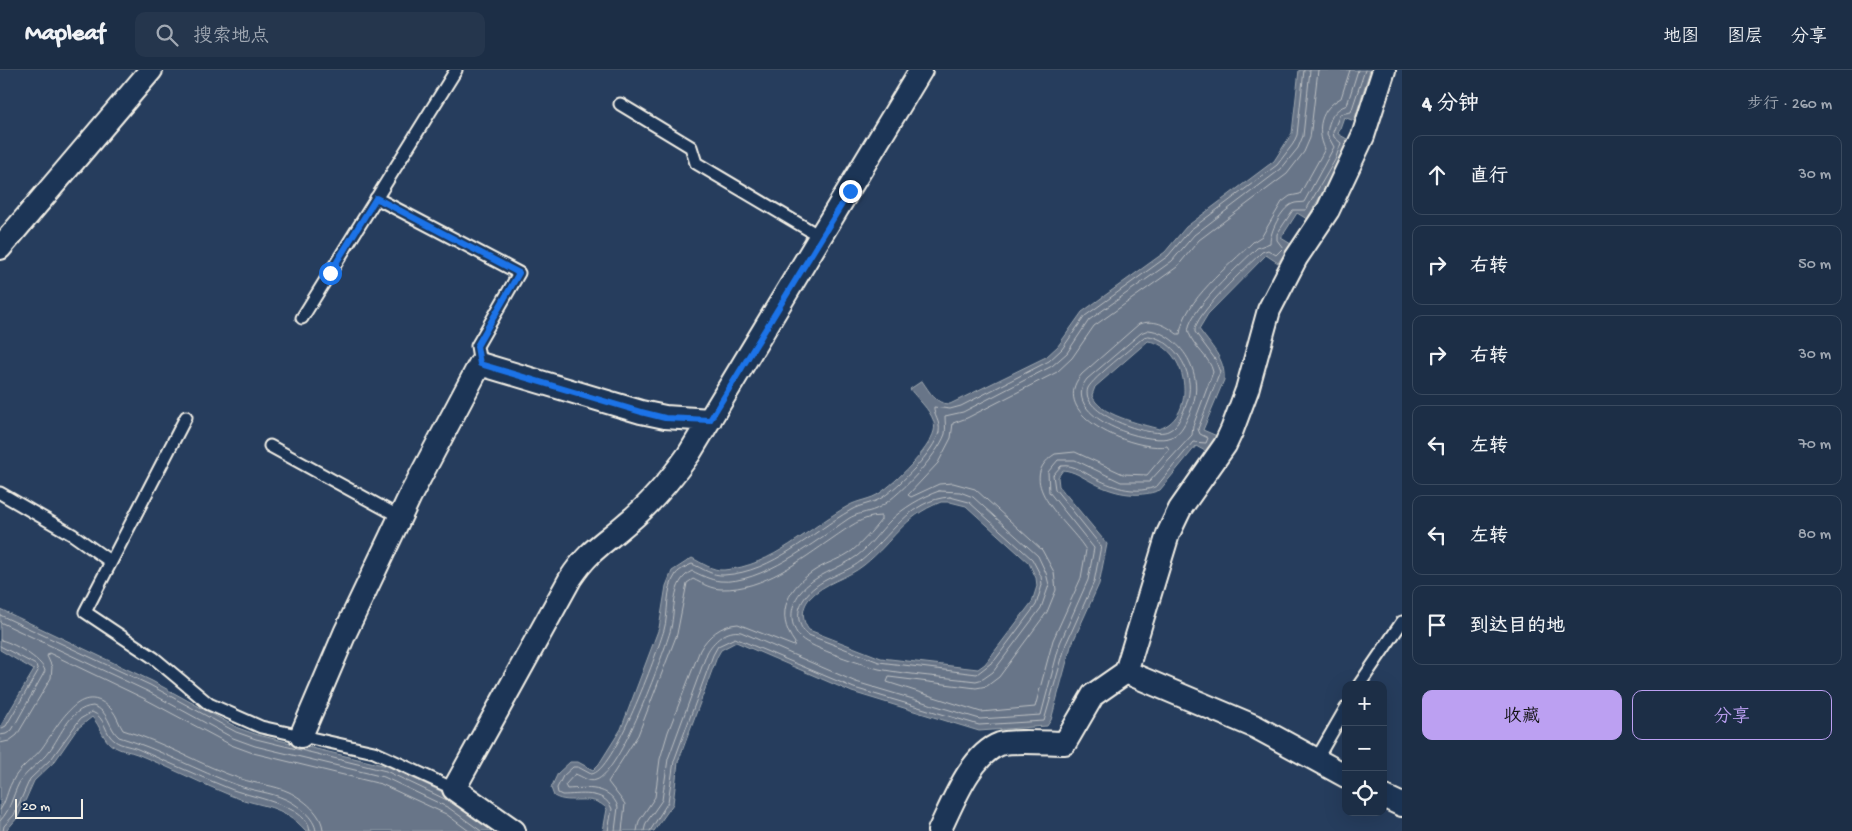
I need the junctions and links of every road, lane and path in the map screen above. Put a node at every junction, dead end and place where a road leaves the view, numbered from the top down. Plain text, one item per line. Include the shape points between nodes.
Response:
1 (151, 70) edge
2 (456, 70) edge
3 (921, 70) edge
4 (1384, 70) edge
5 (620, 104) dead end
6 (376, 198) junction
7 (821, 237) junction
8 (0, 248) edge
9 (302, 318) dead end
10 (480, 364) junction
11 (186, 417) dead end
12 (710, 420) junction
13 (270, 446) dead end
14 (0, 493) edge
15 (400, 517) junction
16 (111, 562) junction
17 (1402, 622) edge
18 (1126, 672) junction
19 (1362, 681) edge
20 (1342, 715) edge
21 (302, 736) junction
22 (1316, 760) junction
23 (1342, 774) edge
24 (454, 789) junction
25 (1387, 798) edge
26 (1402, 805) edge
27 (514, 831) edge
28 (939, 831) edge

1 - 8 street
2 - 6 lane
3 - 7 street
4 - 18 street via 1363,136 1328,210 1296,258 1268,310 1247,390 1232,430 1180,509 1168,534
5 - 7 lane via 691,147 696,163
6 - 9 lane
6 - 10 lane via 519,273 477,346
7 - 12 street
10 - 12 street via 641,412
10 - 15 street
11 - 16 lane
12 - 24 street via 658,494 627,524 593,549 577,568
13 - 15 lane
14 - 16 lane via 73,535
15 - 21 street via 345,633
16 - 21 lane via 84,612 154,658 209,704 261,727
17 - 19 lane
18 - 22 street via 1256,727
18 - 28 street via 1093,695 1065,743 1001,744 982,757 968,774
20 - 22 lane
21 - 24 lane via 374,752
22 - 23 street
24 - 27 street
25 - 26 street

